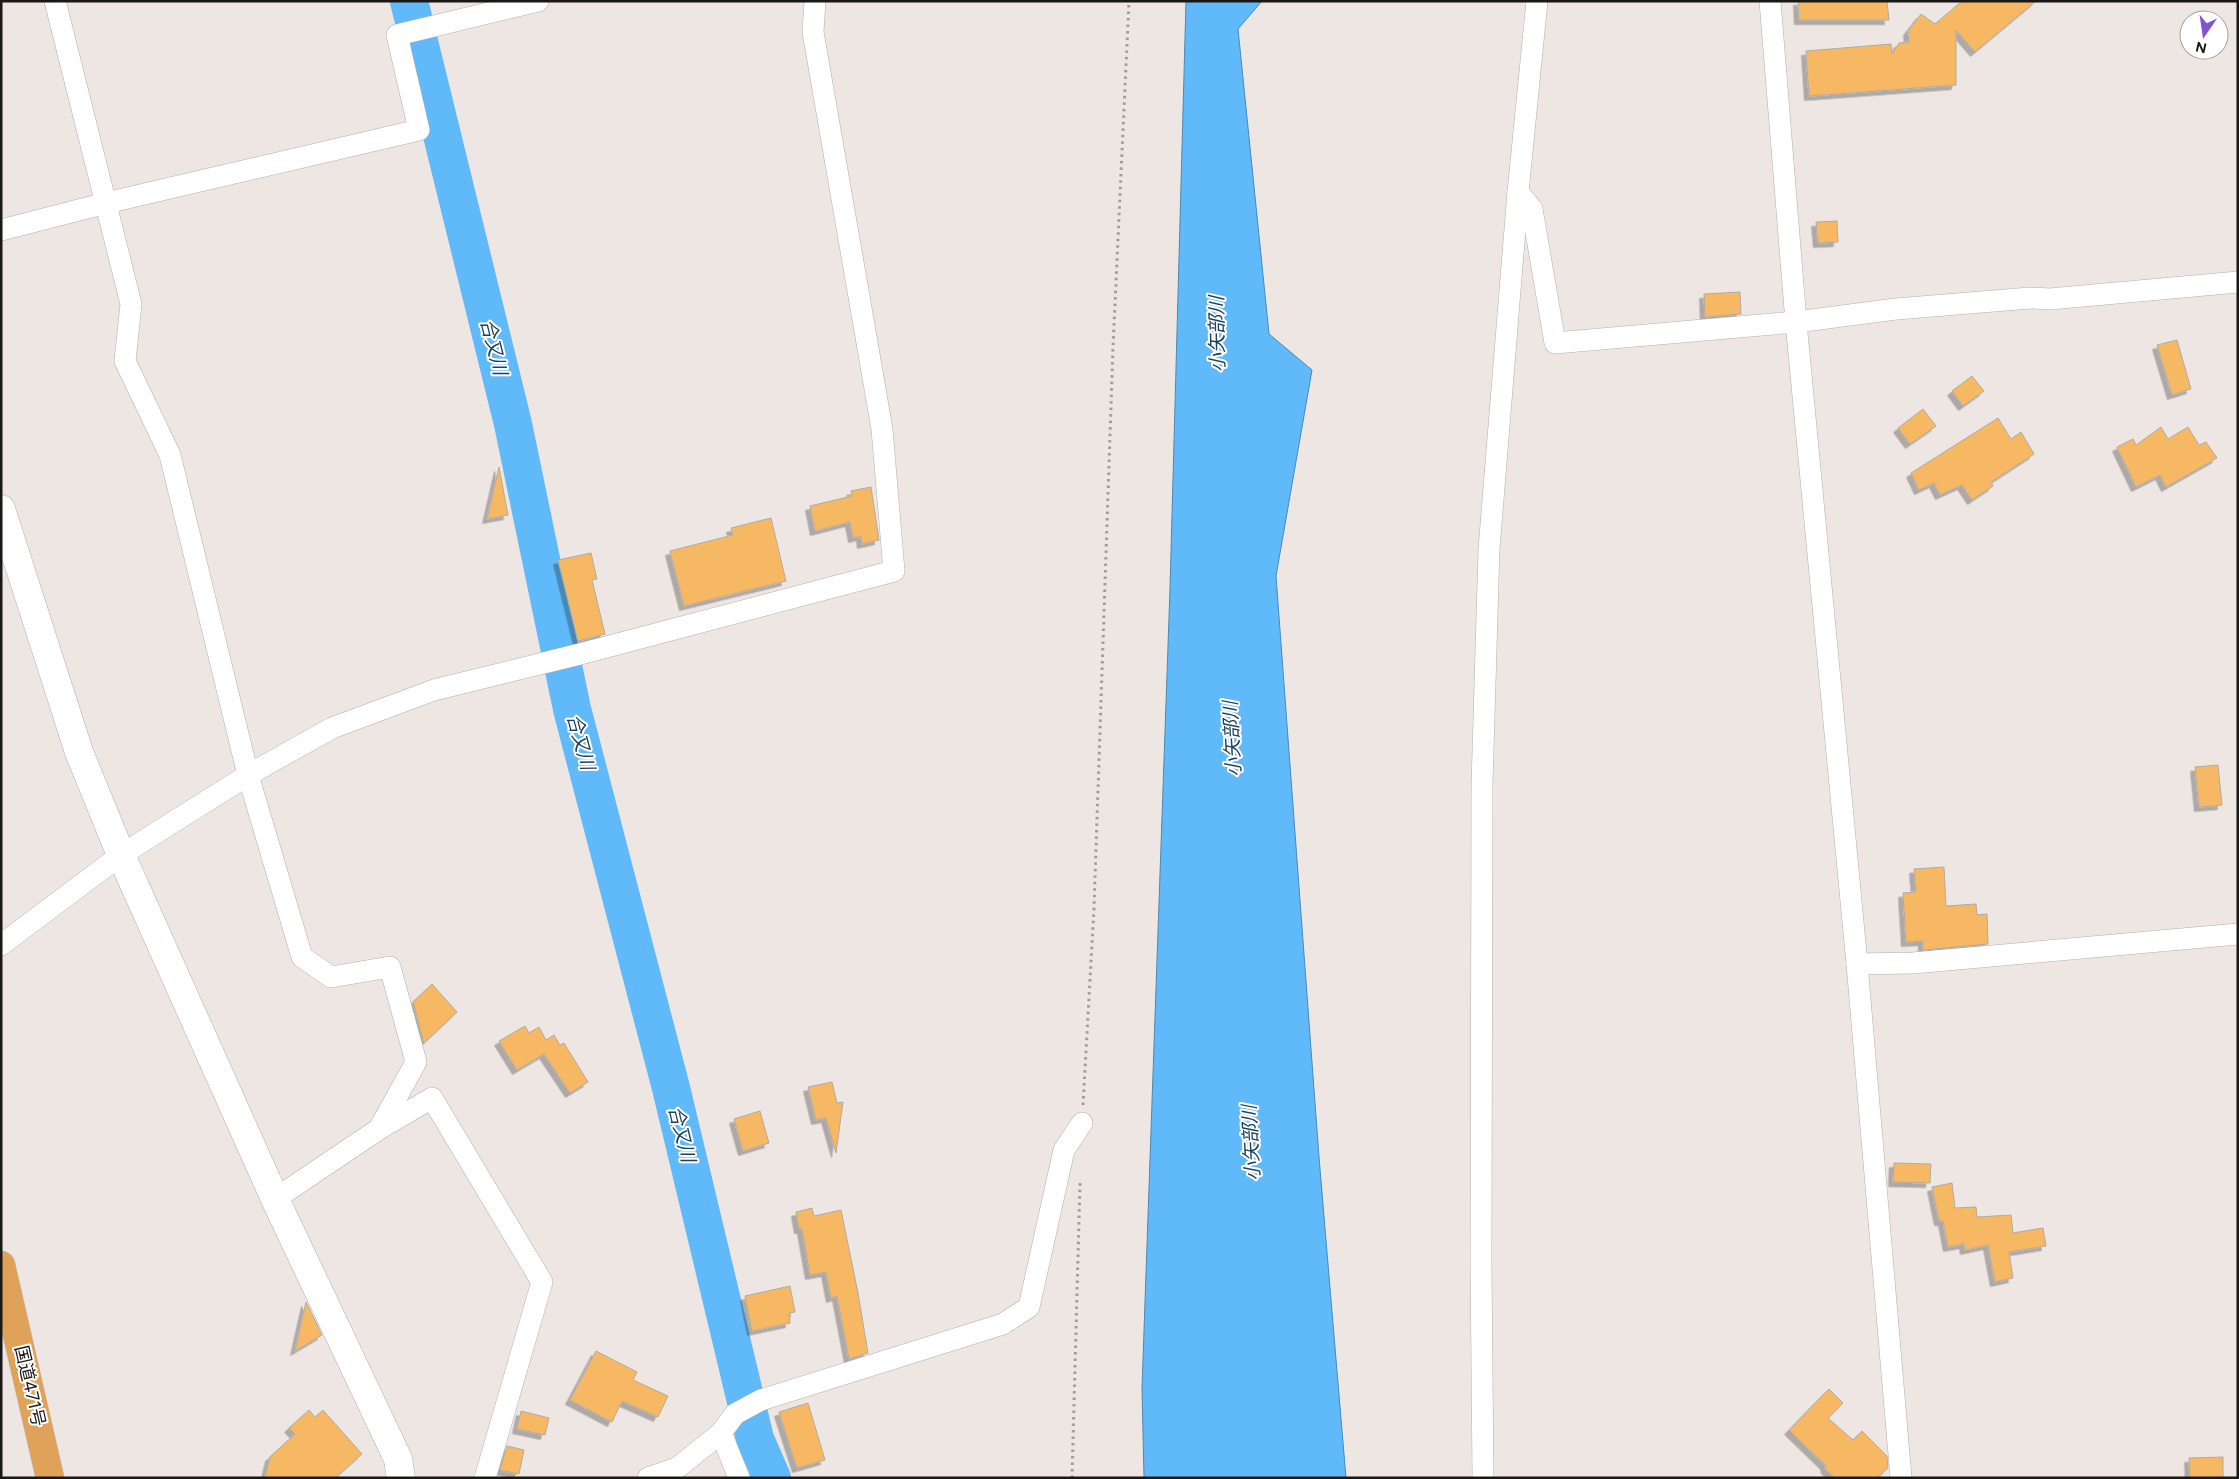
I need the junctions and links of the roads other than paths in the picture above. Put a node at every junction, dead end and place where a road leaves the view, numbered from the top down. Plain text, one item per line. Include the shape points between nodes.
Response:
1 (56, 1) edge
2 (538, 1) edge
3 (815, 1) edge
4 (1537, 1) edge
5 (1770, 1) edge
6 (487, 7) edge
7 (1518, 192) junction
8 (106, 203) junction
9 (1, 230) edge
10 (2238, 282) edge
11 (1796, 322) junction
12 (1, 509) edge
13 (248, 775) junction
14 (121, 855) junction
15 (2238, 934) edge
16 (1, 945) edge
17 (1857, 964) junction
18 (1082, 1123) road end
19 (379, 1128) junction
20 (275, 1199) junction
21 (1, 1264) edge
22 (721, 1433) junction
23 (50, 1478) edge
24 (401, 1478) edge
25 (485, 1478) edge
26 (648, 1478) edge
27 (739, 1478) edge
28 (1483, 1478) edge
29 (1901, 1478) edge

1 - 8 street
2 - 6 street
3 - 13 street via 813,32 882,429 894,571 434,690 332,728
4 - 7 street
5 - 11 street
6 - 8 street via 397,35 419,130
7 - 11 street via 1532,209 1555,343
7 - 28 street via 1489,549 1482,775
8 - 9 street
8 - 13 street via 131,304 125,361 170,455
10 - 11 street via 1896,309
11 - 17 street
12 - 14 street via 79,752
13 - 14 street
13 - 19 street via 302,957 331,977 390,968 416,1062
14 - 16 street
14 - 20 street
15 - 17 street via 1913,963
17 - 29 street
18 - 22 street via 1064,1150 1029,1307 1003,1324 761,1400 735,1414
19 - 20 street
19 - 25 street via 432,1098 542,1282
20 - 24 street via 398,1459
21 - 23 highway, 国道471号
22 - 26 street via 676,1468
22 - 27 street

